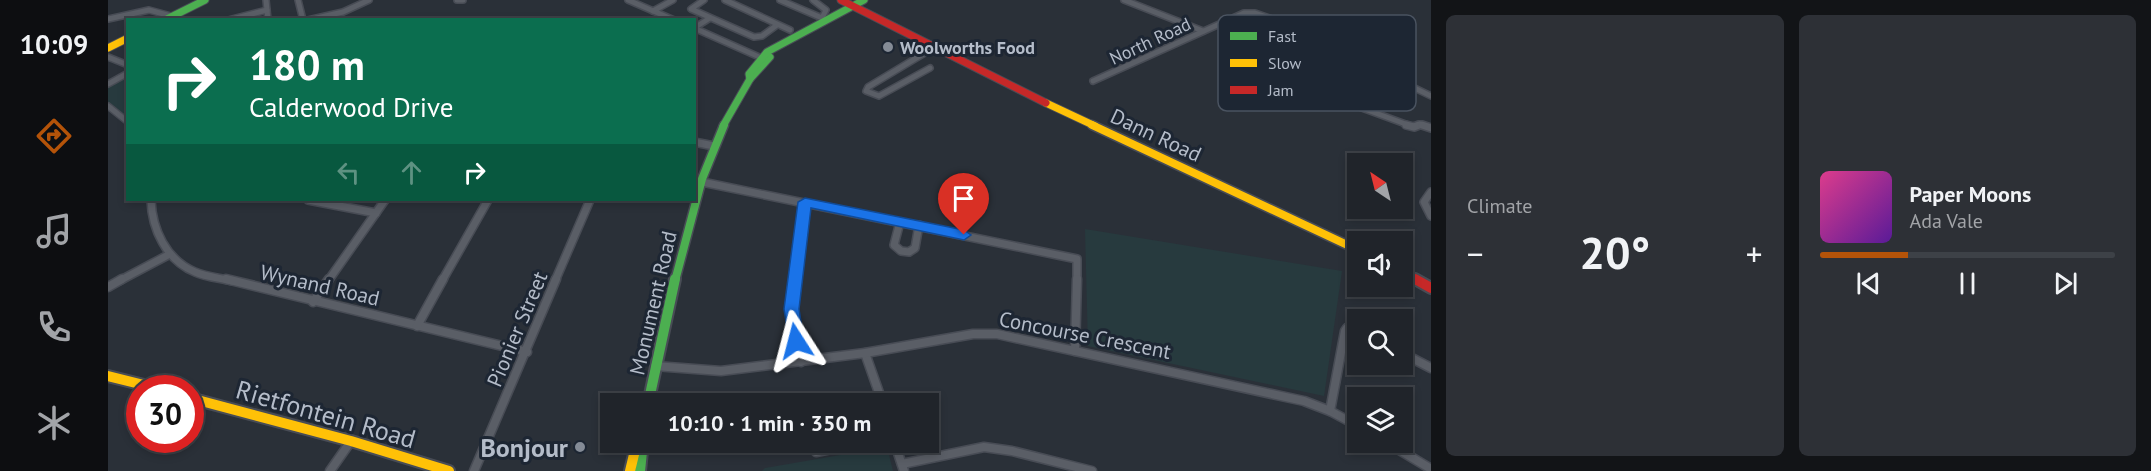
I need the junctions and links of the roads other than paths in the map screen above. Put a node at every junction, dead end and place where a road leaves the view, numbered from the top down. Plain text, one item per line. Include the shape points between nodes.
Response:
1 (205, 0) edge
2 (266, 0) edge
3 (298, 0) edge
4 (369, 0) edge
5 (457, 0) edge
6 (463, 0) edge
7 (628, 0) edge
8 (673, 0) edge
9 (704, 0) edge
10 (724, 0) edge
11 (780, 0) edge
12 (813, 0) edge
13 (841, 0) edge
14 (1124, 0) edge
15 (859, 3) edge
16 (267, 10) junction
17 (653, 11) junction
18 (1243, 15) edge
19 (1259, 15) edge
20 (168, 18) edge
21 (236, 18) edge
22 (268, 18) edge
23 (302, 18) edge
24 (318, 18) edge
25 (669, 18) edge
26 (710, 18) junction
27 (108, 19) edge
28 (777, 25) junction
29 (1218, 25) edge
30 (696, 27) edge
31 (696, 29) edge
32 (790, 30) dead end
33 (1203, 31) junction
34 (126, 39) edge
35 (108, 48) edge
36 (936, 49) junction
37 (108, 57) edge
38 (764, 58) junction
39 (126, 64) edge
40 (930, 68) dead end
41 (126, 74) edge
42 (1093, 81) dead end
43 (108, 84) edge
44 (1416, 89) edge
45 (1431, 96) edge
46 (108, 106) edge
47 (1370, 111) edge
48 (126, 120) edge
49 (1431, 128) edge
50 (696, 142) edge
51 (714, 146) junction
52 (702, 182) junction
53 (1431, 192) edge
54 (151, 201) edge
55 (313, 201) edge
56 (384, 201) edge
57 (487, 201) edge
58 (590, 201) edge
59 (805, 202) junction
60 (376, 213) junction
61 (1431, 216) edge
62 (900, 222) junction
63 (919, 225) junction
64 (1347, 245) edge
65 (170, 254) junction
66 (1413, 278) edge
67 (1431, 286) edge
68 (108, 287) edge
69 (314, 302) junction
70 (417, 326) junction
71 (1347, 328) edge
72 (1076, 351) junction
73 (527, 352) junction
74 (865, 352) junction
75 (1413, 359) edge
76 (801, 362) junction
77 (655, 366) junction
78 (1431, 368) edge
79 (108, 376) edge
80 (126, 380) edge
81 (650, 393) edge
82 (879, 393) edge
83 (204, 402) edge
84 (1330, 411) junction
85 (1347, 420) edge
86 (351, 441) junction
87 (634, 453) edge
88 (642, 453) edge
89 (898, 453) edge
90 (1404, 453) edge
91 (903, 468) edge
92 (1431, 469) edge
93 (330, 471) edge
94 (449, 471) edge
95 (474, 471) edge
96 (630, 471) edge
97 (640, 471) edge
98 (1092, 471) edge

1 - 20 main road
2 - 16 street
3 - 23 street
4 - 24 street
5 - 6 street
7 - 17 street
8 - 17 street
9 - 26 street via 691,9
10 - 28 street
11 - 12 street via 822,18 826,10
13 - 15 main road, Dann Road
14 - 33 street
15 - 36 main road, Dann Road via 907,28
15 - 38 main road
16 - 21 street
16 - 22 street
17 - 25 street
18 - 19 street, North Road
20 - 27 street via 149,9
26 - 28 street via 756,37
26 - 30 street
28 - 32 street
29 - 33 street, North Road
31 - 38 street
33 - 42 street, North Road
34 - 35 main road
36 - 40 street via 866,91 879,96
36 - 64 main road, Dann Road
37 - 39 street
38 - 51 main road, Monument Road via 749,74 750,79
41 - 43 street
44 - 45 street, North Road
46 - 48 street
47 - 49 street via 1410,126
50 - 51 street
51 - 52 main road, Monument Road
52 - 59 street
52 - 77 main road, Monument Road
53 - 61 street via 1424,202
54 - 65 street, Wynand Road via 154,230
55 - 60 street
56 - 60 street
57 - 70 street
58 - 73 street, Pionier Street
59 - 62 street
59 - 76 street via 791,309
60 - 69 street
62 - 63 street
62 - 63 street via 894,245 901,251 913,250
63 - 72 street via 1077,259
65 - 68 street
65 - 69 street, Wynand Road via 204,276
66 - 67 main road
69 - 70 street, Wynand Road
70 - 73 street, Wynand Road
71 - 84 street
72 - 74 street, Concourse Crescent via 985,334
72 - 84 street, Concourse Crescent via 1278,395
73 - 95 street, Pionier Street
74 - 76 street, Concourse Crescent
74 - 82 street
75 - 78 street
76 - 77 street, Concourse Crescent via 721,371
77 - 81 main road, Monument Road
79 - 80 main road
83 - 86 main road, Rietfontein Road
84 - 85 street, Concourse Crescent
86 - 93 street
86 - 94 main road, Rietfontein Road
87 - 96 main road
88 - 97 main road
89 - 91 street
90 - 92 street
91 - 98 street via 984,447

